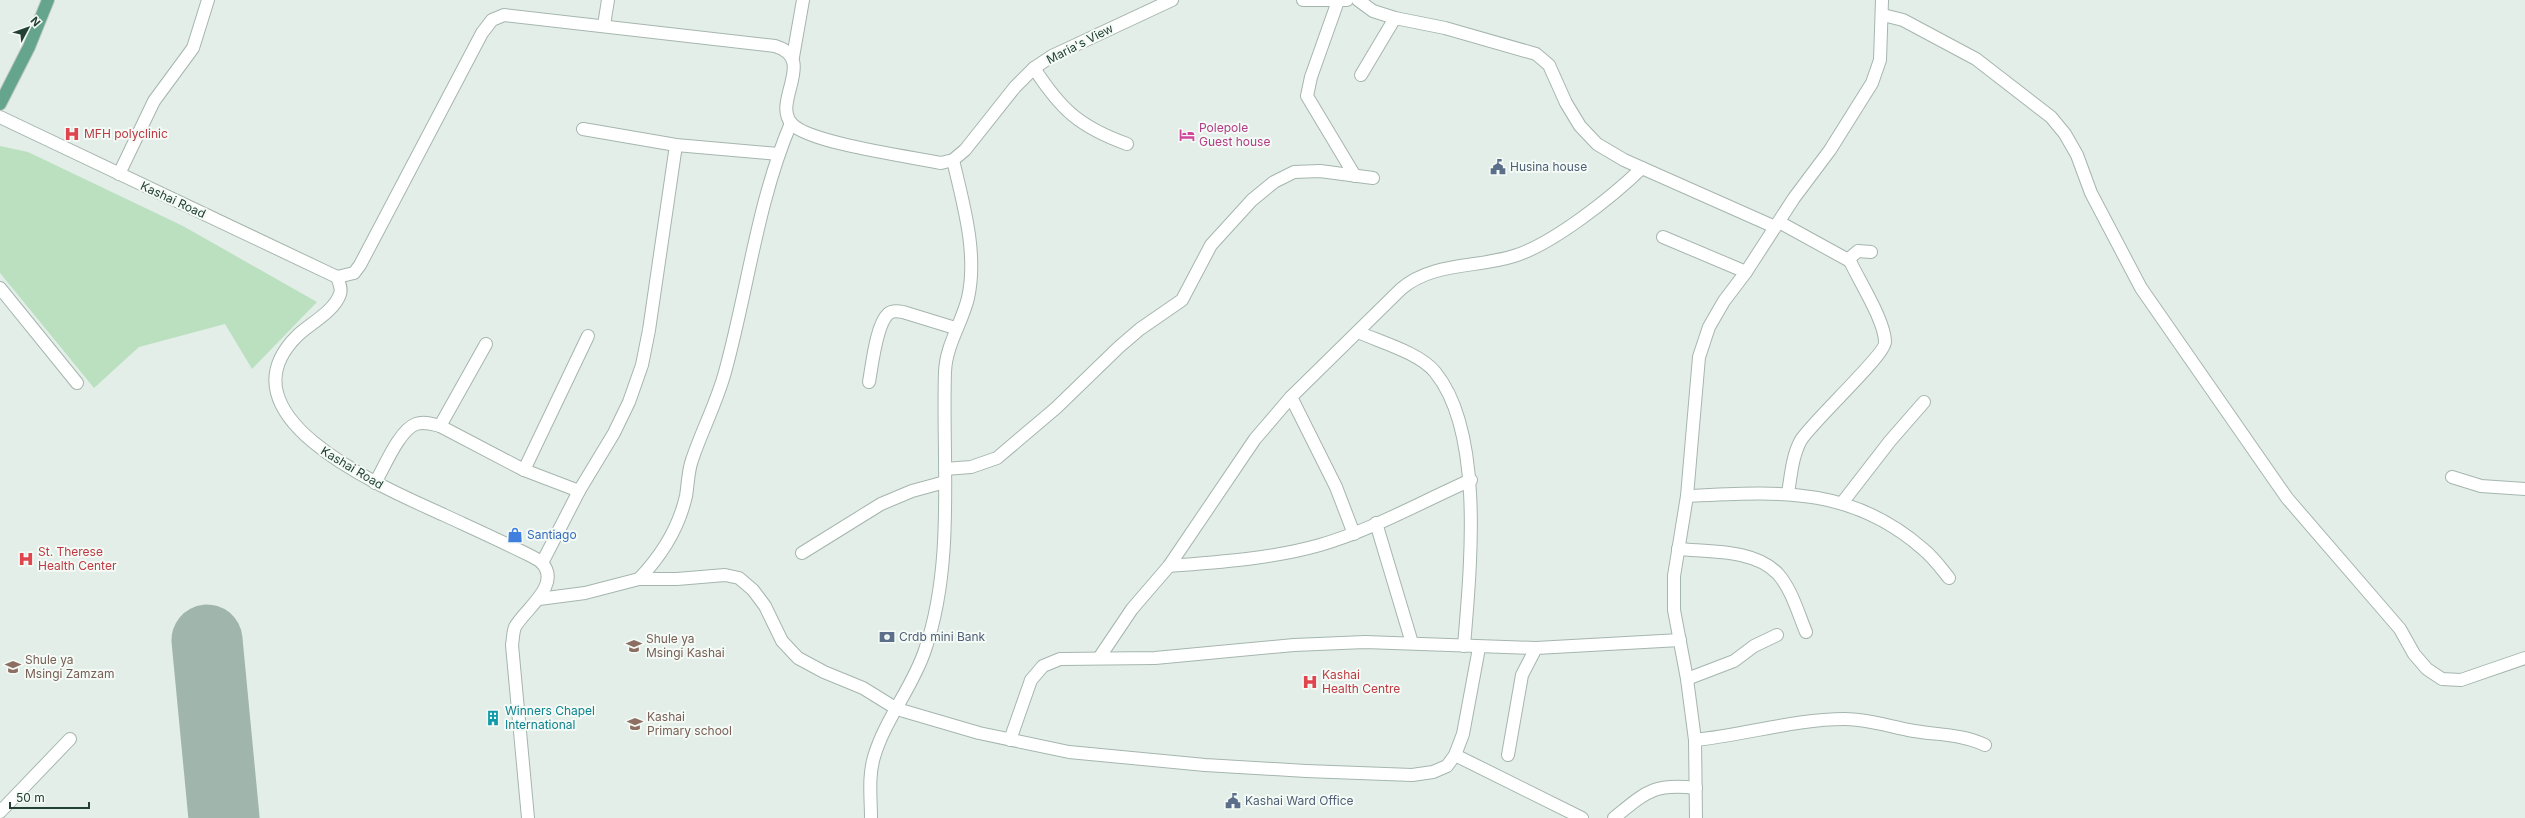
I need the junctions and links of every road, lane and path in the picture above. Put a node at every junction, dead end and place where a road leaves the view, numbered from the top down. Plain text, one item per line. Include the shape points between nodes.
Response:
1 (48, 0) edge
2 (208, 0) edge
3 (608, 0) edge
4 (803, 0) edge
5 (1172, 0) edge
6 (1303, 0) edge
7 (1358, 0) edge
8 (1882, 0) edge
9 (1343, 1) edge
10 (1883, 15) junction
11 (1395, 18) junction
12 (604, 25) junction
13 (792, 57) junction
14 (1034, 68) junction
15 (1361, 75) dead end
16 (0, 104) edge
17 (0, 117) edge
18 (791, 124) junction
19 (583, 129) dead end
20 (676, 144) junction
21 (1127, 144) dead end
22 (778, 154) junction
23 (953, 160) junction
24 (1642, 168) junction
25 (119, 174) junction
26 (1355, 176) junction
27 (1373, 178) dead end
28 (1777, 224) junction
29 (1663, 237) dead end
30 (1871, 252) dead end
31 (1850, 261) junction
32 (1746, 272) junction
33 (337, 277) junction
34 (0, 288) edge
35 (955, 328) junction
36 (1358, 332) junction
37 (588, 336) dead end
38 (486, 344) dead end
39 (869, 382) dead end
40 (77, 383) dead end
41 (1291, 397) junction
42 (1924, 402) dead end
43 (440, 426) junction
44 (945, 469) junction
45 (524, 470) junction
46 (2452, 476) dead end
47 (1470, 480) junction
48 (945, 482) junction
49 (375, 483) junction
50 (2525, 489) edge
51 (579, 491) junction
52 (1788, 493) junction
53 (1687, 496) junction
54 (1842, 503) junction
55 (1376, 523) junction
56 (1354, 534) junction
57 (1678, 549) junction
58 (802, 553) dead end
59 (542, 563) junction
60 (1170, 566) junction
61 (1949, 578) dead end
62 (639, 579) junction
63 (539, 599) junction
64 (1806, 632) dead end
65 (1777, 635) dead end
66 (1680, 640) junction
67 (1412, 643) junction
68 (1464, 646) junction
69 (1479, 648) junction
70 (1536, 648) junction
71 (1099, 658) junction
72 (2525, 658) edge
73 (1687, 679) junction
74 (897, 709) junction
75 (70, 739) dead end
76 (1010, 740) junction
77 (1695, 740) junction
78 (1985, 745) dead end
79 (1455, 755) junction
80 (1508, 756) dead end
81 (1696, 788) junction
82 (0, 812) edge
83 (528, 818) edge
84 (871, 818) edge
85 (1582, 818) edge
86 (1614, 818) edge
87 (1696, 818) edge

1 - 16 main road via 29,47
2 - 25 street via 193,48 154,101
3 - 12 street
4 - 13 street
5 - 14 street, Maria's View via 1052,56
6 - 9 street
7 - 11 street
8 - 10 street
9 - 26 street via 1311,77 1307,96
10 - 28 street via 1880,60 1872,83 1830,150
10 - 72 street via 1903,20 1976,59 2045,113 2065,134 2077,155 2094,200 2141,288 2287,498 2400,629 2414,654 2427,669 2442,679 2461,680
11 - 15 street
11 - 24 street via 1464,34 1540,56 1549,65 1566,104 1580,126 1597,144
12 - 13 street via 774,46 787,49
12 - 33 street via 524,15 504,15 492,20 482,33 360,265 354,272
13 - 18 street via 794,68 787,112
14 - 21 street via 1059,103 1075,118 1090,129
14 - 23 street, Maria's View via 1014,87 965,150
17 - 25 street, Kashai Road
18 - 22 street
18 - 23 street via 800,131 848,146 941,163
19 - 20 street
20 - 22 street
20 - 51 street via 642,365 629,402 614,433
22 - 62 street via 762,206 725,372 692,461 686,497 669,539
23 - 35 street via 971,258 971,282 967,300
24 - 28 street
24 - 36 street via 1617,192 1525,252 1497,261 1428,272 1411,280
25 - 33 street, Kashai Road
26 - 27 street
26 - 44 street via 1320,171 1294,172 1274,182 1252,200 1211,245 1182,300 1119,346 1056,408 997,458 971,467
28 - 31 street
28 - 32 street
29 - 32 street
30 - 31 street via 1858,251
31 - 52 street via 1874,308 1886,343 1881,352 1849,384 1801,441 1792,465
32 - 53 street via 1724,301 1709,327 1699,357
33 - 49 street, Kashai Road via 341,287 340,294 331,307 297,336 284,352 275,369 276,391 298,428 318,448
34 - 40 street
35 - 39 street via 903,312 895,311 888,314 875,347
35 - 44 street via 946,370
36 - 41 street
36 - 47 street via 1418,358 1435,371 1445,387 1465,442
37 - 45 street
38 - 43 street
41 - 56 street via 1336,487
41 - 60 street via 1255,439
42 - 54 street
43 - 45 street
43 - 49 street via 427,422 415,424 407,430
44 - 48 street
45 - 51 street
46 - 50 street via 2482,486
47 - 55 street
47 - 68 street via 1468,598
48 - 58 street via 912,491 881,504
48 - 74 street via 938,598 925,650
49 - 59 street, Kashai Road via 522,551
51 - 59 street
52 - 53 street
52 - 54 street via 1817,496
53 - 57 street
54 - 61 street via 1907,536 1924,549
55 - 56 street
55 - 67 street
56 - 60 street via 1257,559
57 - 64 street via 1736,555 1766,565 1778,574 1790,592
57 - 66 street via 1674,576 1674,610
59 - 63 street via 547,582
60 - 71 street via 1132,609
62 - 63 street via 585,593
62 - 74 street via 725,575 739,578 754,590 782,641 798,658 863,688
63 - 83 street via 515,628 512,645
65 - 73 street via 1754,646 1734,661
66 - 70 street
66 - 73 street
67 - 68 street
67 - 71 street via 1294,645 1155,658
68 - 69 street
69 - 70 street
69 - 79 street via 1463,734
70 - 80 street via 1522,675
71 - 76 street via 1060,659 1043,666 1035,674 1025,694
73 - 77 street
74 - 76 street
74 - 84 street via 874,757 870,776
75 - 82 street
76 - 79 street via 1069,752 1251,768 1368,774 1412,775 1433,772 1447,766
77 - 78 street via 1847,719 1914,731 1962,736
77 - 81 street
79 - 85 street
81 - 86 street via 1672,785 1653,789
81 - 87 street

